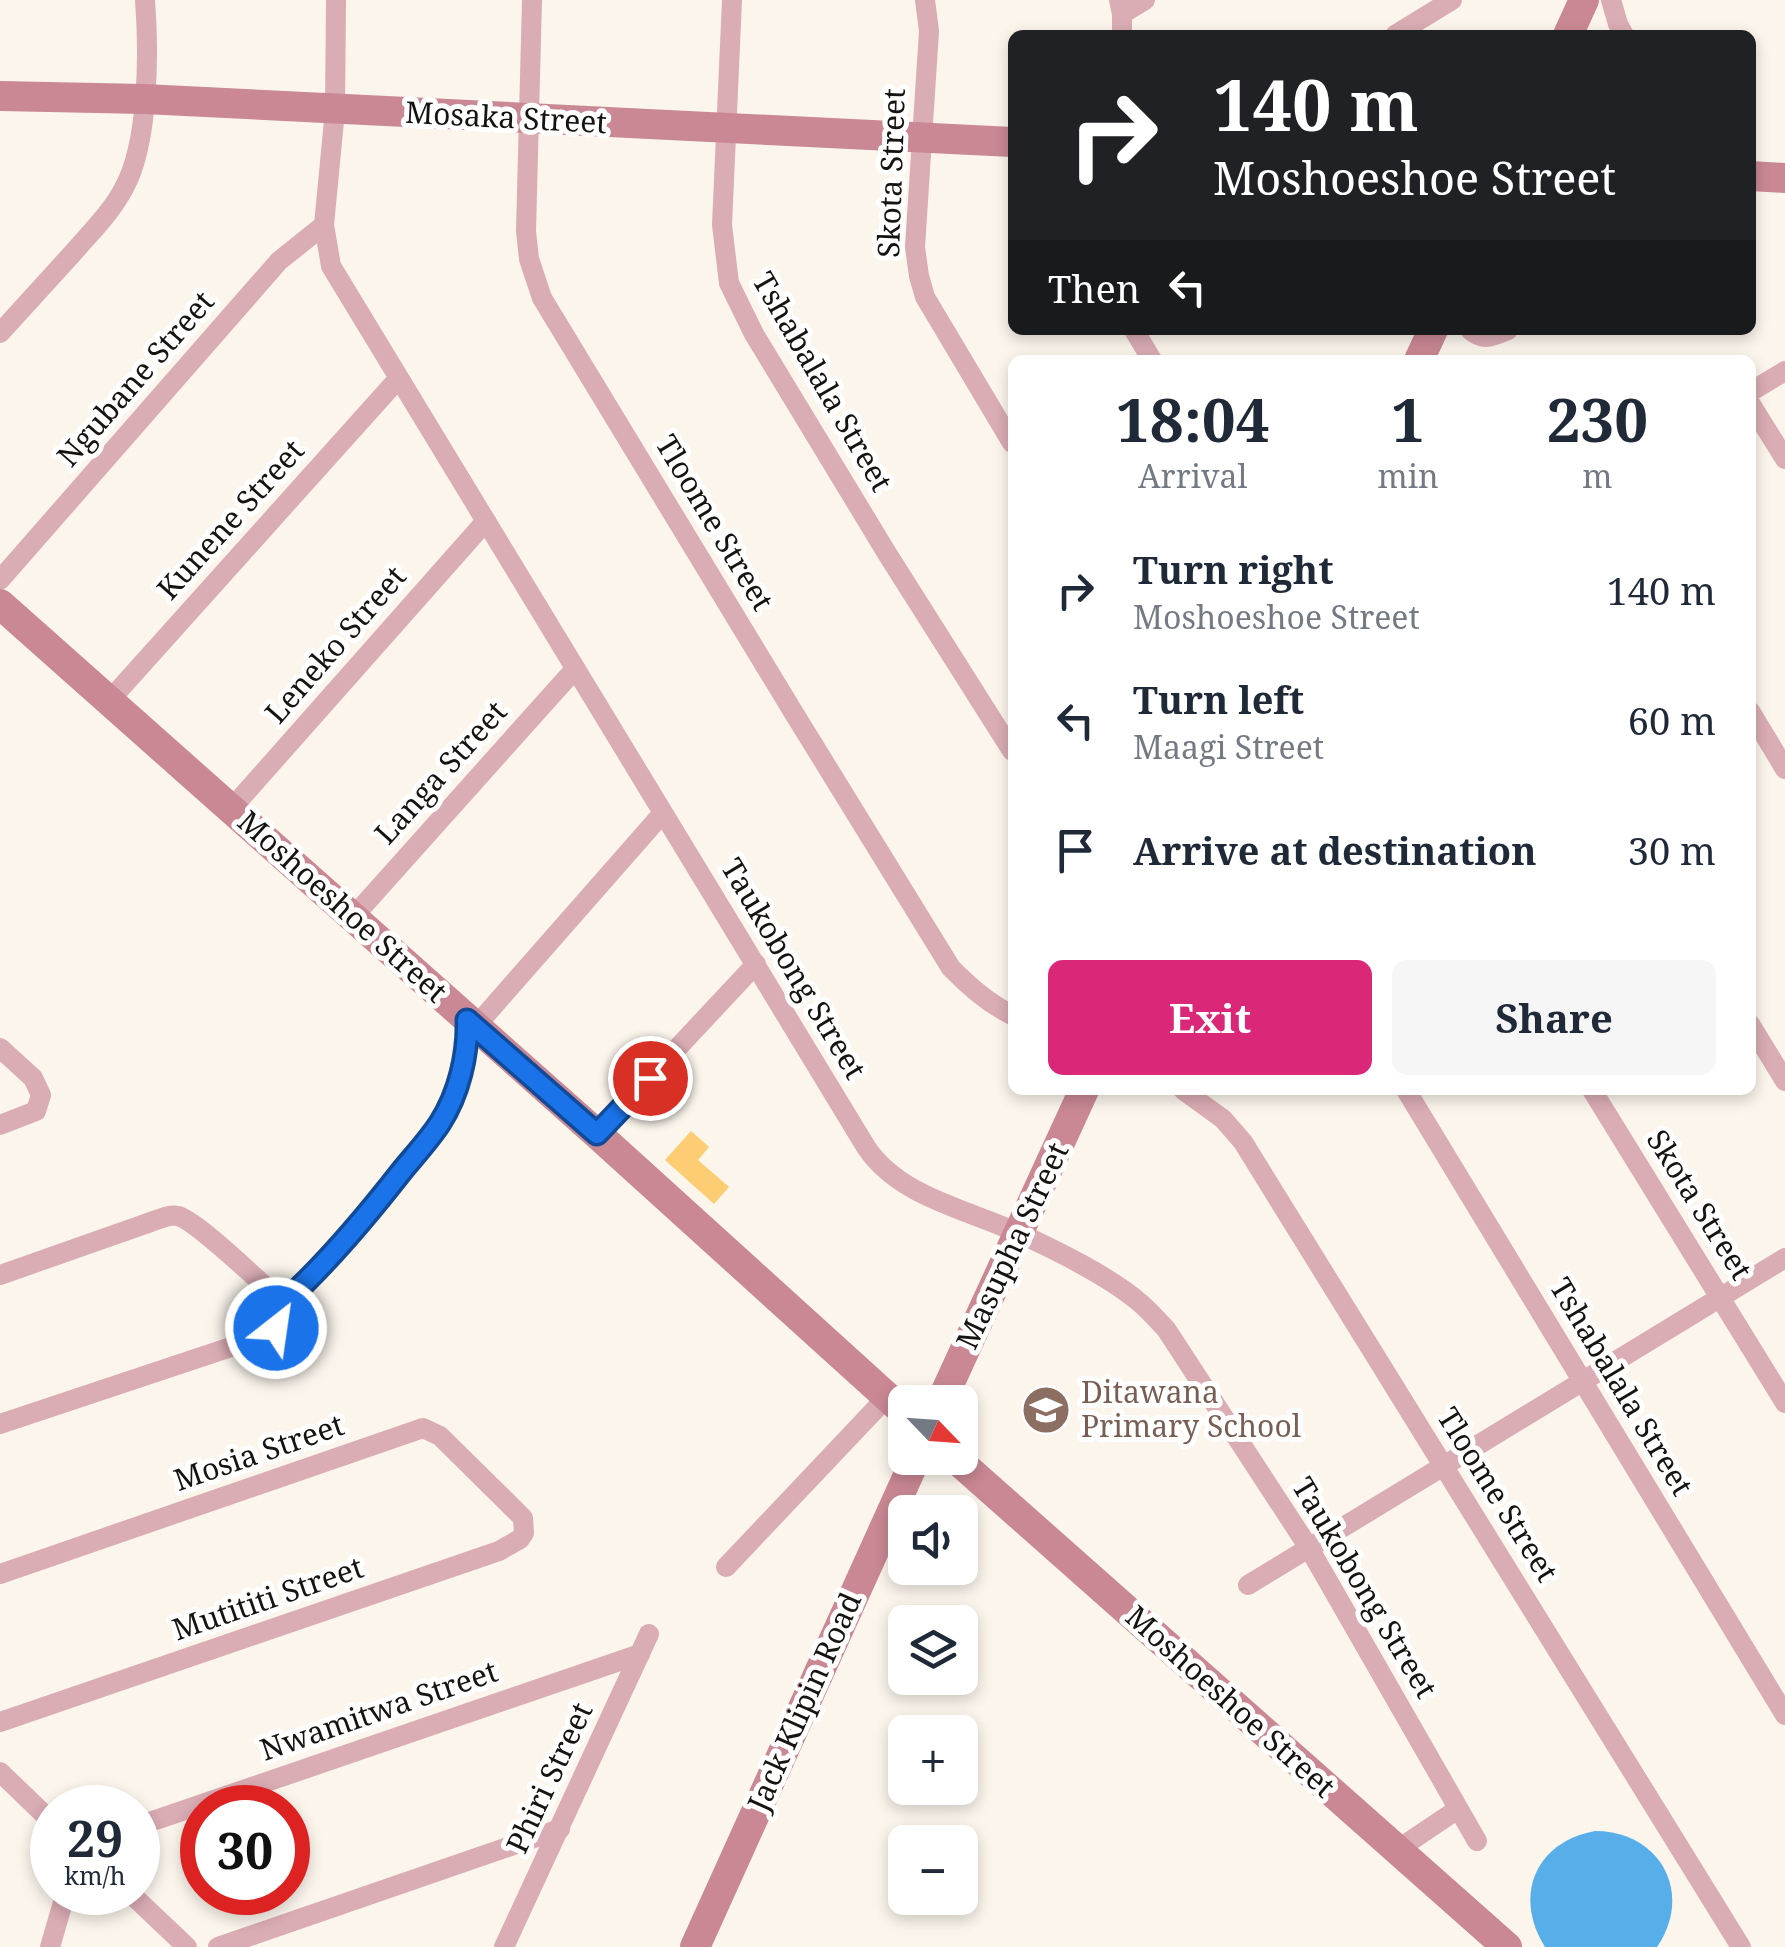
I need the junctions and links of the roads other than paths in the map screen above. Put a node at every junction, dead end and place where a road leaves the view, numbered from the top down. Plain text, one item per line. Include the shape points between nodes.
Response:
1 (144, 0) edge
2 (336, 0) edge
3 (532, 0) edge
4 (732, 0) edge
5 (925, 0) edge
6 (1145, 0) edge
7 (1452, 0) edge
8 (1584, 0) edge
9 (1611, 0) edge
10 (1121, 16) edge
11 (1403, 30) edge
12 (1570, 30) edge
13 (1621, 30) edge
14 (0, 96) edge
15 (144, 99) junction
16 (335, 110) junction
17 (527, 119) junction
18 (725, 128) junction
19 (921, 136) junction
20 (1008, 142) edge
21 (1756, 176) edge
22 (1785, 178) edge
23 (324, 225) junction
24 (0, 334) edge
25 (1785, 372) edge
26 (398, 378) junction
27 (1756, 389) edge
28 (1756, 412) edge
29 (1008, 436) edge
30 (1785, 459) edge
31 (486, 522) junction
32 (0, 580) edge
33 (0, 604) edge
34 (575, 669) junction
35 (109, 702) junction
36 (1756, 721) edge
37 (1008, 745) edge
38 (1785, 769) edge
39 (232, 808) junction
40 (662, 814) junction
41 (352, 918) junction
42 (756, 964) junction
43 (1008, 1012) edge
44 (471, 1023) junction
45 (1756, 1034) edge
46 (0, 1048) edge
47 (1785, 1081) edge
48 (1082, 1095) edge
49 (1190, 1095) edge
50 (1409, 1095) edge
51 (1595, 1095) edge
52 (8, 1122) edge
53 (597, 1134) junction
54 (1019, 1233) junction
55 (1785, 1258) edge
56 (0, 1275) edge
57 (1721, 1297) junction
58 (282, 1304) junction
59 (1583, 1381) junction
60 (949, 1385) edge
61 (888, 1398) edge
62 (1785, 1403) edge
63 (888, 1413) edge
64 (0, 1424) edge
65 (1444, 1466) junction
66 (908, 1475) edge
67 (973, 1475) edge
68 (514, 1508) joint
69 (1309, 1548) junction
70 (726, 1567) dead end
71 (0, 1574) edge
72 (1248, 1585) dead end
73 (649, 1634) dead end
74 (640, 1654) junction
75 (1785, 1715) edge
76 (0, 1722) edge
77 (0, 1772) edge
78 (30, 1801) edge
79 (1458, 1809) junction
80 (160, 1818) edge
81 (560, 1829) junction
82 (1478, 1841) dead end
83 (1397, 1850) junction
84 (59, 1915) edge
85 (153, 1915) edge
86 (50, 1947) edge
87 (187, 1947) edge
88 (218, 1947) edge
89 (504, 1947) edge
90 (695, 1947) edge
91 (1506, 1947) edge
92 (1741, 1947) edge

1 - 15 street
2 - 16 street, Taukobong Street
3 - 17 street, Tloome Street
4 - 18 street, Tshabalala Street
5 - 19 street, Skota Street
6 - 10 street
7 - 11 street
8 - 12 street
9 - 13 street
14 - 15 street, Mosaka Street
15 - 16 street, Mosaka Street
15 - 24 street via 137,155 123,192
16 - 17 street, Mosaka Street
16 - 23 street, Taukobong Street
17 - 18 street, Mosaka Street
17 - 43 street, Tloome Street via 526,231 542,298 951,968
18 - 19 street, Mosaka Street
18 - 37 street, Tshabalala Street via 722,243 738,304
19 - 20 street, Mosaka Street
19 - 29 street, Skota Street via 919,276
21 - 22 street
23 - 26 street, Taukobong Street via 336,278
23 - 32 street, Ngubane Street via 279,260
25 - 27 street
26 - 31 street, Taukobong Street
26 - 35 street, Kunene Street
28 - 30 street
31 - 34 street, Taukobong Street
31 - 39 street, Leneko Street
33 - 35 street, Moshoeshoe Street
34 - 40 street, Taukobong Street
34 - 41 street, Langa Street
35 - 39 street, Moshoeshoe Street
36 - 38 street
39 - 41 street, Moshoeshoe Street
40 - 42 street, Taukobong Street
40 - 44 street
41 - 44 street, Moshoeshoe Street
42 - 53 street
42 - 54 street, Taukobong Street via 884,1170
44 - 53 street, Moshoeshoe Street
44 - 58 street via 464,1065 440,1124 312,1278
45 - 47 street
46 - 52 street via 34,1078 41,1094 36,1111
48 - 54 street, Masupha Street
49 - 65 street, Tloome Street via 1243,1142
50 - 59 street, Tshabalala Street
51 - 57 street, Skota Street
53 - 61 street, Moshoeshoe Street
54 - 60 street, Masupha Street
54 - 69 street, Taukobong Street via 1111,1282 1166,1330
55 - 57 street
56 - 58 street via 176,1216 196,1226
57 - 59 street
57 - 62 street, Skota Street
58 - 64 street via 276,1328 258,1338
59 - 65 street
59 - 75 street, Tshabalala Street
63 - 70 street
65 - 69 street
65 - 92 street, Tloome Street
66 - 90 street, Jack Klipin Road
67 - 83 street, Moshoeshoe Street
68 - 71 street, Mosia Street via 440,1436 423,1428
68 - 76 street, Mutititi Street via 524,1533 498,1551
69 - 72 street
69 - 79 street, Taukobong Street
73 - 74 street, Phiri Street
74 - 80 street, Nwamitwa Street
74 - 81 street, Phiri Street
77 - 78 street
79 - 82 street, Taukobong Street
79 - 83 street
81 - 88 street
81 - 89 street, Phiri Street
83 - 91 street, Moshoeshoe Street
84 - 86 street
85 - 87 street

